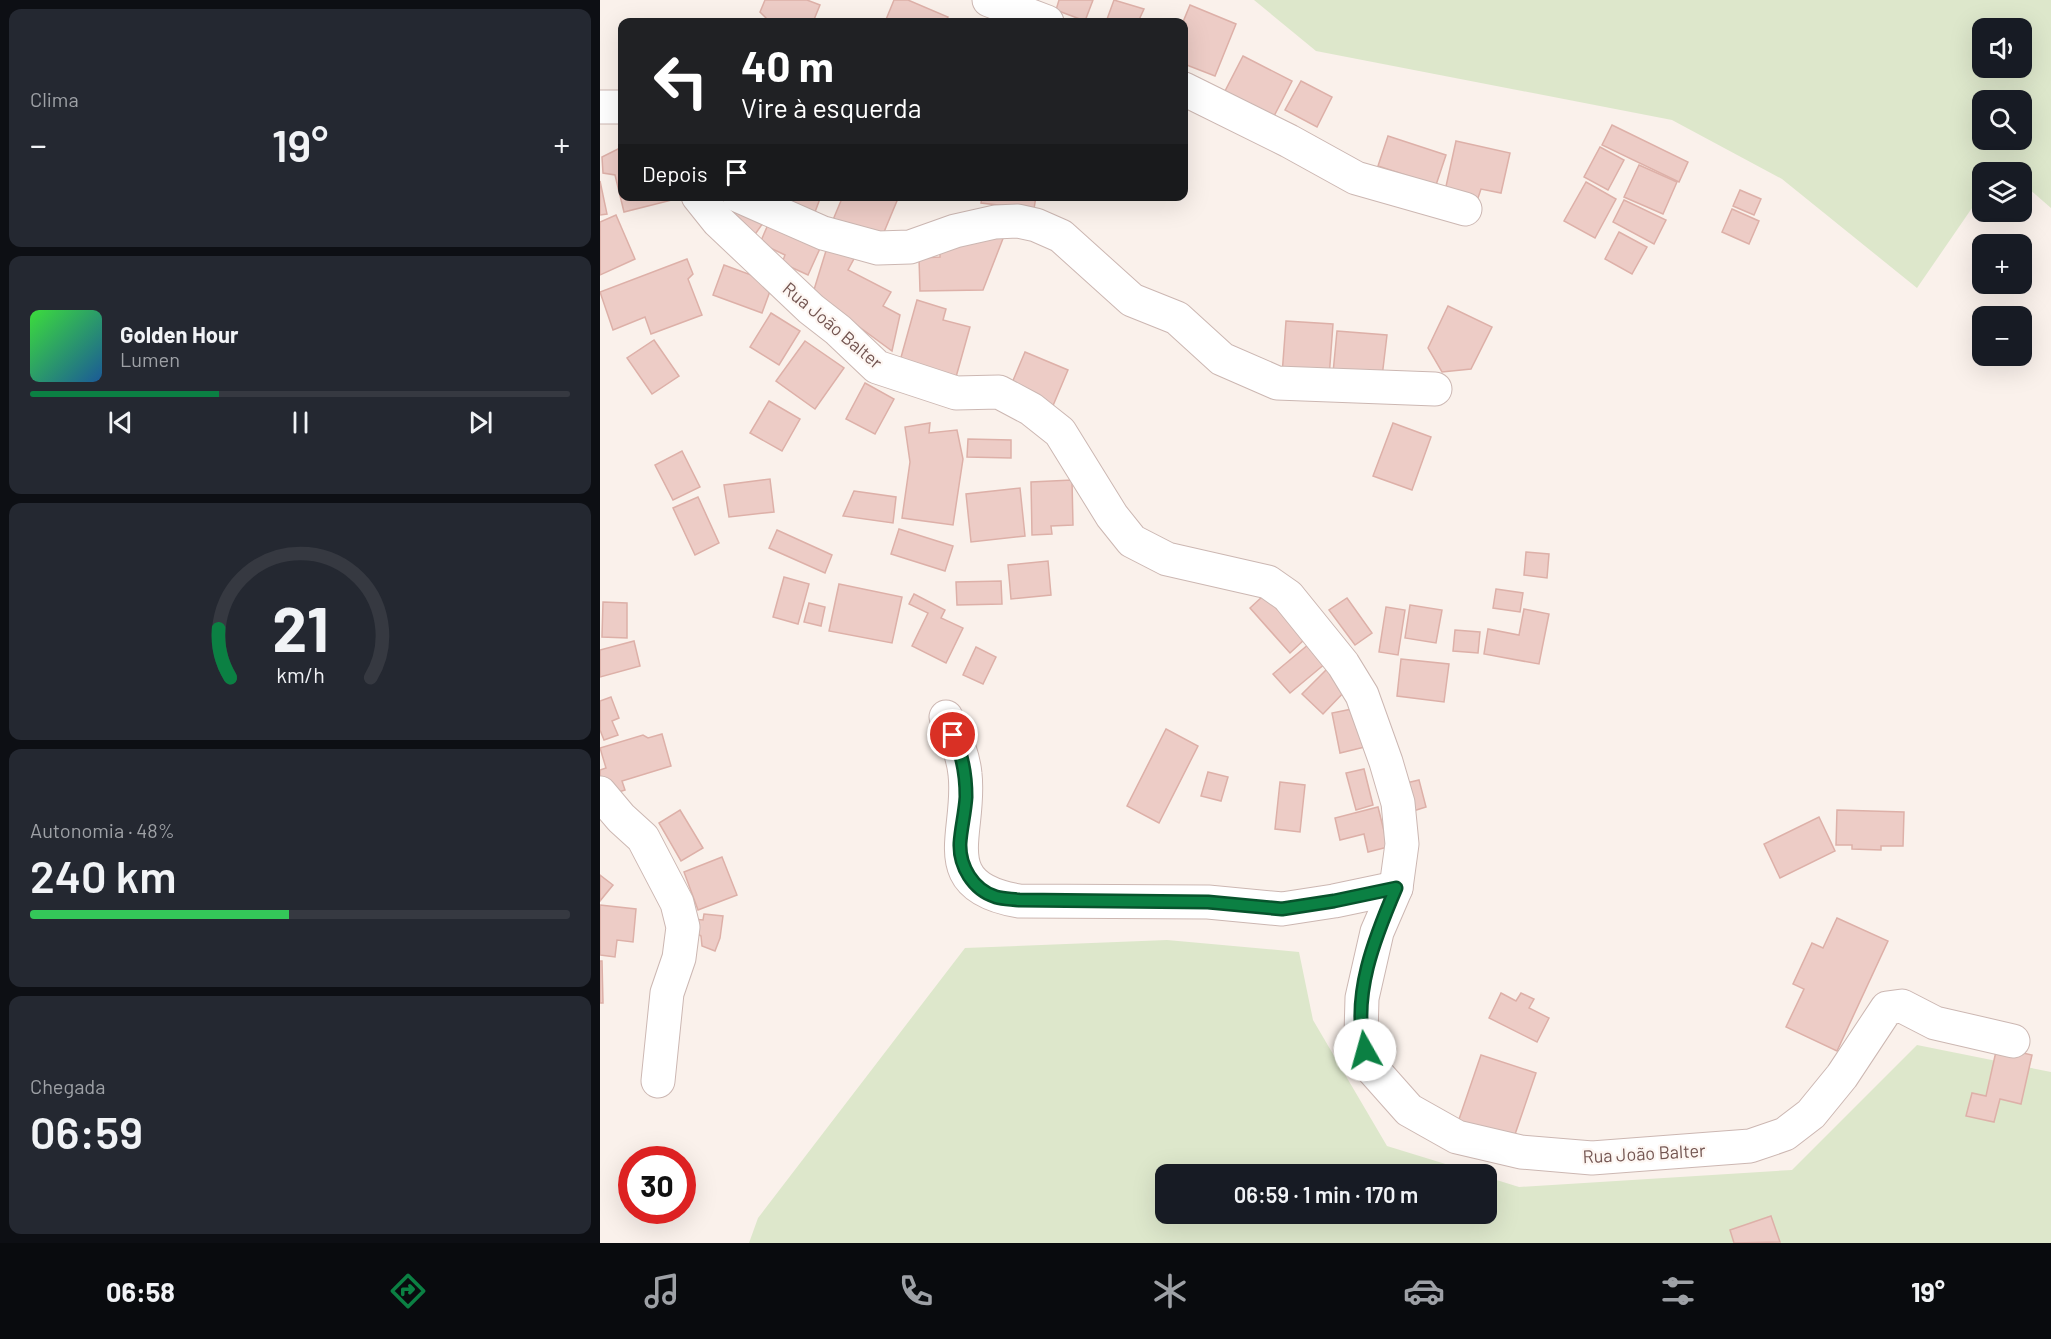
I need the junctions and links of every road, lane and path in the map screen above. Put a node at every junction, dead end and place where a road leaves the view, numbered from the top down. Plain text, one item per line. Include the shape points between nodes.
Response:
1 (989, 0) edge
2 (1036, 18) edge
3 (1188, 91) edge
4 (600, 107) edge
5 (618, 107) edge
6 (702, 201) edge
7 (750, 201) edge
8 (1465, 208) dead end
9 (1435, 388) dead end
10 (946, 717) dead end
11 (600, 793) edge
12 (1396, 888) junction
13 (2013, 1041) dead end
14 (658, 1081) dead end

1 - 2 street
3 - 8 street via 1356,178
4 - 5 street
6 - 12 street, Rua João Balter via 718,221 877,367 956,393 999,392 1060,432 1132,541 1167,559 1268,582 1288,596 1343,664 1362,695 1398,803 1402,844
7 - 9 street via 823,233 878,248 910,247 995,222 1036,225 1061,236 1132,300 1177,318 1222,359 1277,383
10 - 12 street via 961,752 965,774 960,845 964,870 995,897 1208,902 1282,909
11 - 14 street via 642,838 677,903 683,927 679,958 667,993
12 - 13 street, Rua João Balter via 1377,932 1362,998 1361,1035 1369,1065 1409,1110 1457,1137 1521,1152 1592,1158 1750,1146 1785,1134 1811,1114 1842,1076 1887,1008 1902,1006 1935,1023

